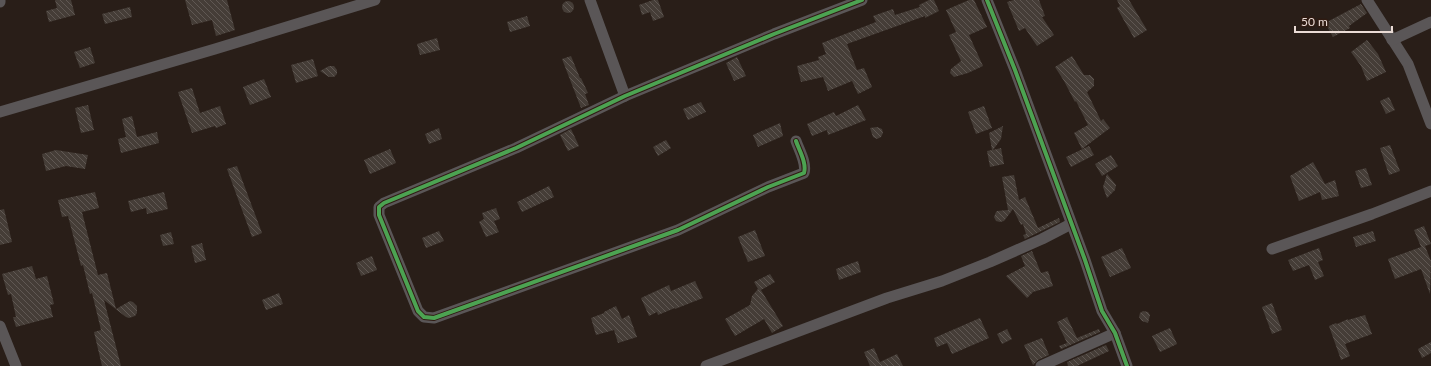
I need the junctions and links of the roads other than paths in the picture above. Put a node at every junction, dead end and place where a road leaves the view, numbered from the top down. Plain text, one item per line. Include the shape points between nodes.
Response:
1 (375, 0) edge
2 (590, 0) edge
3 (862, 0) edge
4 (987, 0) edge
5 (1367, 0) edge
6 (1431, 22) edge
7 (1392, 40) junction
8 (625, 96) junction
9 (0, 112) edge
10 (1431, 124) edge
11 (796, 141) dead end
12 (1431, 191) edge
13 (1071, 224) junction
14 (1272, 249) dead end
15 (0, 326) edge
16 (1115, 333) junction
17 (16, 366) edge
18 (706, 366) edge
19 (1041, 366) edge
20 (1128, 366) edge

1 - 9 street
2 - 8 street
3 - 8 street
4 - 13 street
5 - 7 street
6 - 7 street
7 - 10 street via 1408,64
8 - 11 street via 516,148 379,207 379,215 418,311 424,317 434,318 678,230 768,187 804,173 804,162
12 - 14 street
13 - 16 street via 1102,311
13 - 18 street via 1016,251 949,279 887,298
15 - 17 street
16 - 19 street
16 - 20 street

